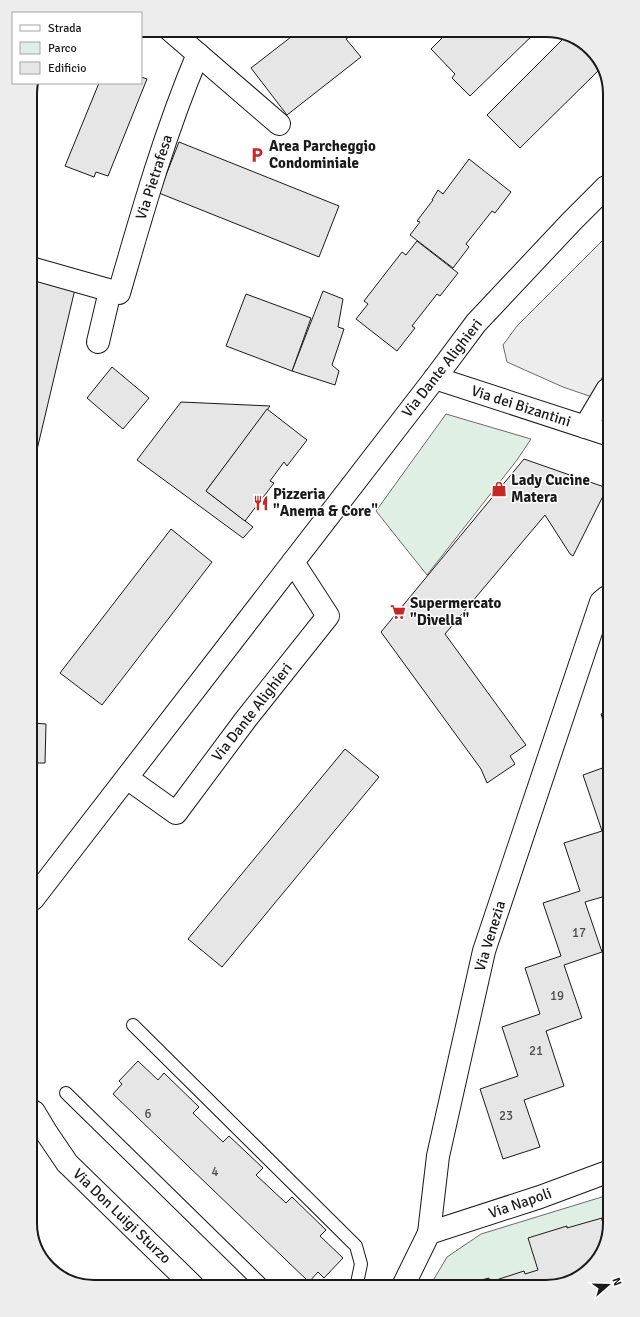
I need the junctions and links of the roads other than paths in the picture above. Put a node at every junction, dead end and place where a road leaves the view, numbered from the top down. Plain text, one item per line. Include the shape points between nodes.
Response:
1 (178, 37) edge
2 (198, 54) junction
3 (279, 124) dead end
4 (603, 190) edge
5 (37, 270) edge
6 (110, 290) junction
7 (98, 342) dead end
8 (435, 378) junction
9 (603, 397) edge
10 (585, 428) junction
11 (603, 433) edge
12 (293, 562) junction
13 (603, 600) edge
14 (127, 778) junction
15 (37, 894) edge
16 (133, 1025) dead end
17 (66, 1093) dead end
18 (37, 1117) edge
19 (37, 1147) edge
20 (67, 1163) junction
21 (603, 1174) edge
22 (429, 1233) junction
23 (187, 1280) edge
24 (257, 1280) edge
25 (358, 1280) edge
26 (406, 1280) edge

1 - 2 street
2 - 3 street
2 - 6 street, Via Pietrafesa via 157,169 119,293
4 - 8 street, Via Dante Alighieri via 476,323
5 - 6 street
6 - 7 street
8 - 10 street, Via dei Bizantini
8 - 12 street, Via Dante Alighieri
9 - 10 street
10 - 11 street, Via dei Bizantini
12 - 14 street, Via Dante Alighieri
12 - 14 street, Via Dante Alighieri via 328,616 246,719 176,813
13 - 22 street, Via Venezia via 484,951 438,1156
14 - 15 street, Via Dante Alighieri
16 - 25 lane via 356,1246 361,1264
17 - 24 lane
18 - 20 street
19 - 20 street
20 - 23 street, Via Don Luigi Sturzo
21 - 22 street, Via Napoli
22 - 26 street, Via Venezia

